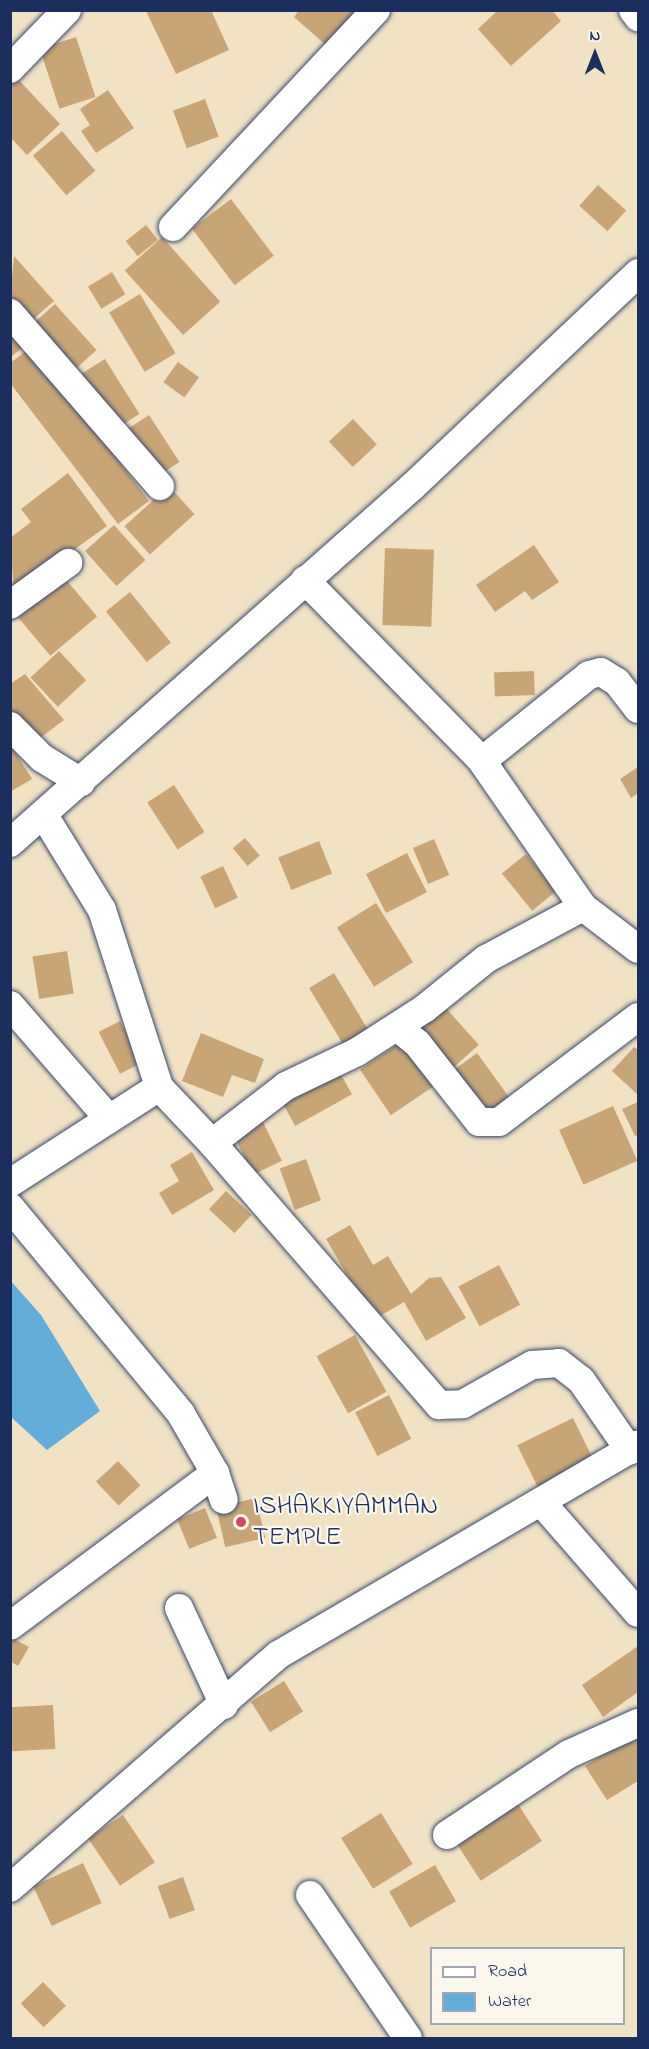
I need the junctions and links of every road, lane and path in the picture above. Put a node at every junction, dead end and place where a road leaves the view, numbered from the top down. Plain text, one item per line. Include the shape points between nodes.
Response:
1 (67, 10) edge
2 (376, 10) edge
3 (633, 10) edge
4 (639, 17) edge
5 (10, 69) edge
6 (173, 227) dead end
7 (639, 273) edge
8 (10, 313) edge
9 (160, 486) dead end
10 (68, 563) dead end
11 (305, 580) junction
12 (10, 605) edge
13 (639, 709) edge
14 (10, 726) edge
15 (483, 761) junction
16 (81, 782) junction
17 (45, 817) junction
18 (10, 843) edge
19 (583, 907) junction
20 (639, 950) edge
21 (10, 1005) edge
22 (639, 1017) edge
23 (397, 1027) junction
24 (159, 1087) junction
25 (109, 1119) junction
26 (212, 1143) junction
27 (10, 1183) edge
28 (10, 1207) edge
29 (634, 1448) edge
30 (215, 1473) junction
31 (224, 1500) dead end
32 (541, 1502) junction
33 (179, 1608) dead end
34 (639, 1613) edge
35 (10, 1626) edge
36 (224, 1705) junction
37 (639, 1723) edge
38 (447, 1835) dead end
39 (12, 1883) edge
40 (310, 1895) dead end
41 (408, 2038) edge

1 - 5 street
2 - 6 street
3 - 4 street
7 - 11 street
8 - 9 street
10 - 12 street
11 - 15 street
11 - 16 street
13 - 15 street via 617,682 601,672 589,675
14 - 16 street via 42,758
15 - 19 street
16 - 17 street
17 - 18 street
17 - 24 street via 102,910
19 - 20 street
19 - 23 street via 486,959
21 - 25 street
22 - 23 street via 499,1122 479,1122 417,1043
23 - 26 street via 286,1086
24 - 25 street
24 - 26 street
25 - 27 street
26 - 29 street via 439,1405 463,1404 532,1365 559,1363 581,1380
28 - 30 street via 181,1414
29 - 32 street
30 - 31 street
30 - 35 street
32 - 34 street
32 - 36 street via 278,1655
33 - 36 street
36 - 39 street
37 - 38 street via 569,1754
40 - 41 street

